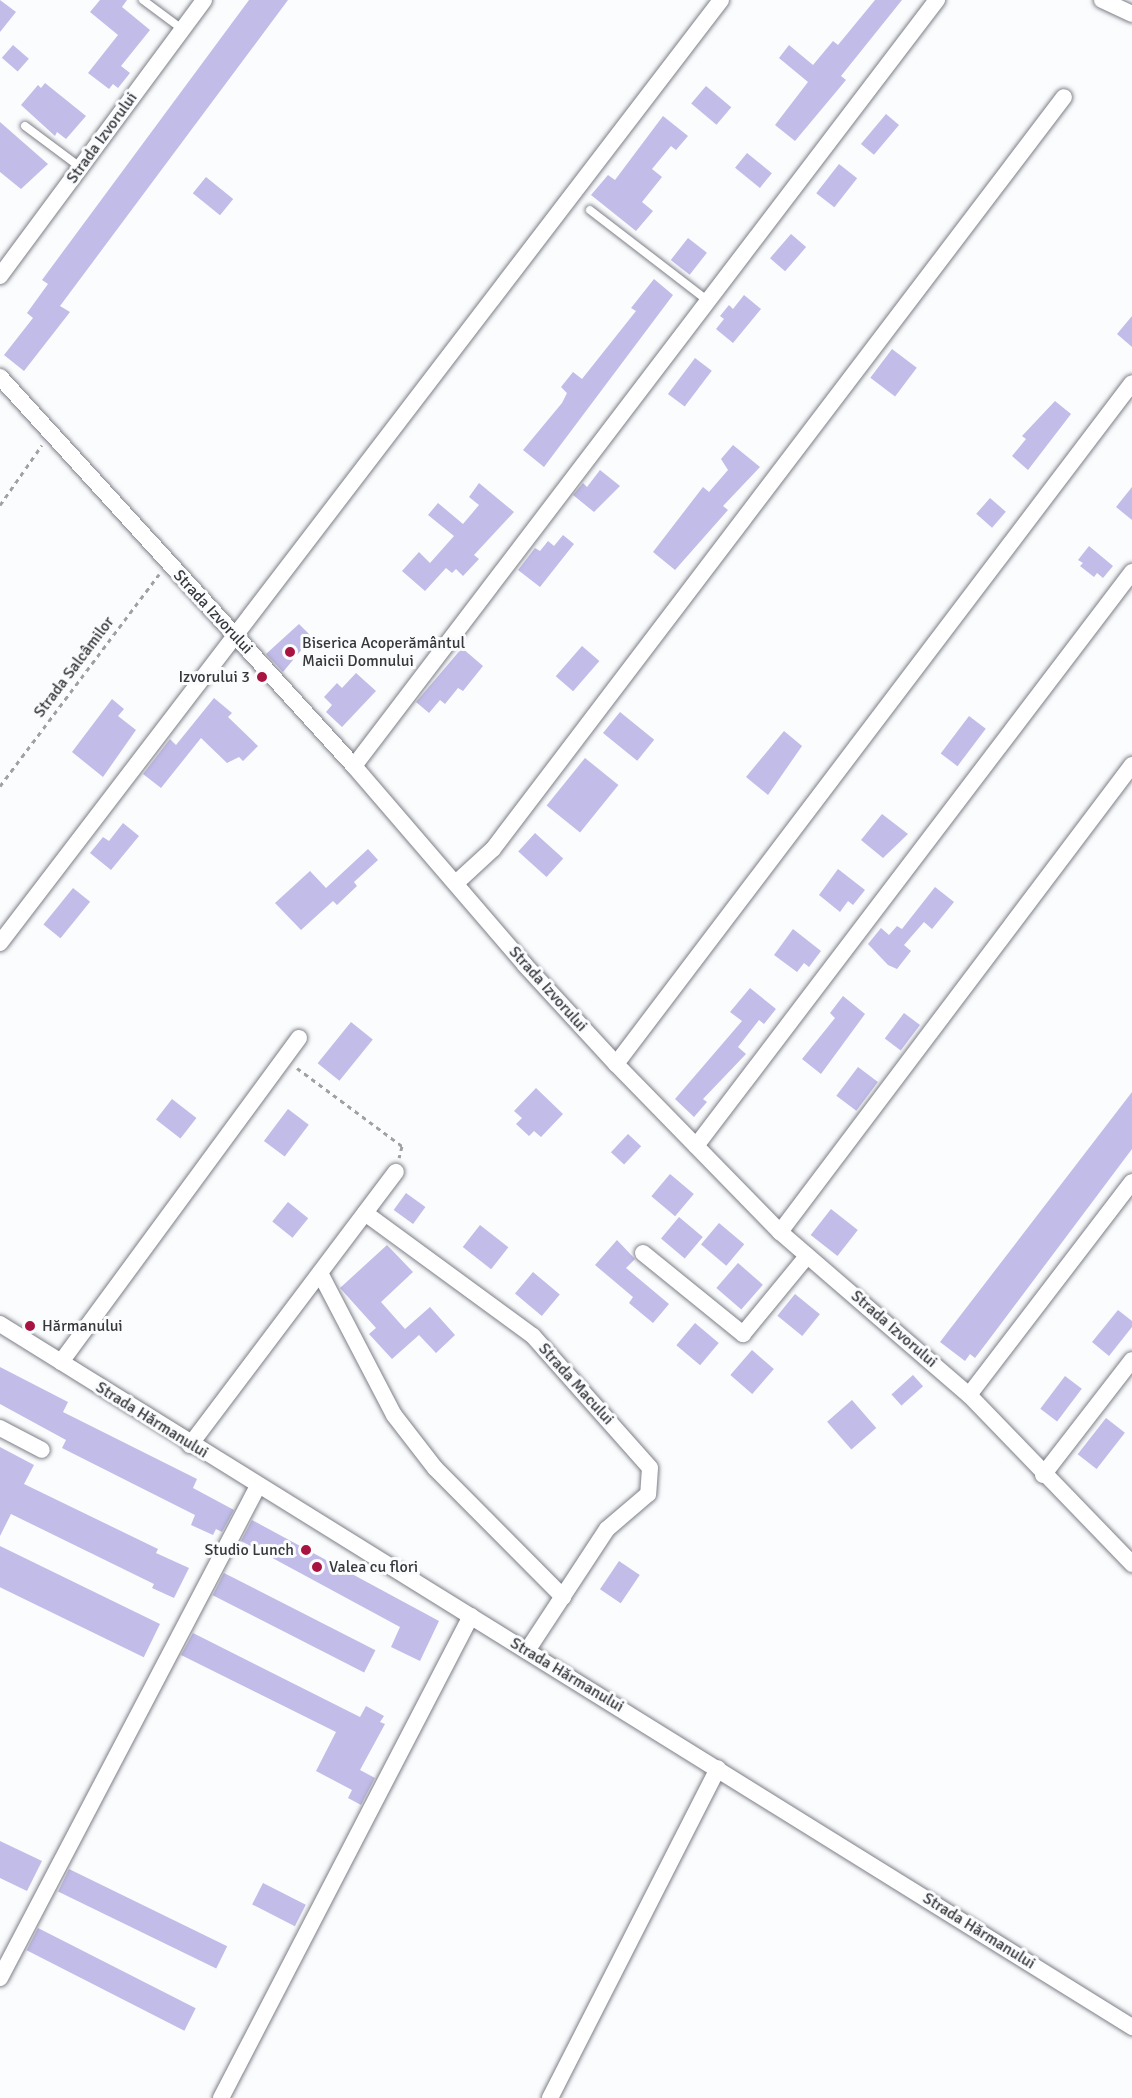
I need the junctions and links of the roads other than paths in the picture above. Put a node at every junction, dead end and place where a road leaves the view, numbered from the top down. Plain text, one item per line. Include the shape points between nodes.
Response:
1 (143, 0) edge
2 (204, 0) edge
3 (721, 0) edge
4 (937, 0) edge
5 (1102, 0) edge
6 (1132, 14) edge
7 (182, 29) junction
8 (1064, 97) dead end
9 (24, 126) dead end
10 (80, 167) junction
11 (590, 210) dead end
12 (0, 276) edge
13 (708, 300) junction
14 (0, 377) edge
15 (1132, 383) edge
16 (1132, 572) edge
17 (235, 635) junction
18 (1132, 765) edge
19 (354, 766) junction
20 (456, 883) junction
21 (0, 943) edge
22 (299, 1038) dead end
23 (616, 1064) junction
24 (696, 1146) junction
25 (396, 1172) road end
26 (1132, 1182) edge
27 (365, 1213) junction
28 (780, 1232) junction
29 (643, 1253) dead end
30 (807, 1256) junction
31 (320, 1273) junction
32 (0, 1324) edge
33 (1132, 1360) edge
34 (61, 1362) junction
35 (969, 1395) junction
36 (0, 1428) edge
37 (190, 1445) junction
38 (42, 1450) dead end
39 (1043, 1475) junction
40 (258, 1486) junction
41 (1132, 1564) edge
42 (563, 1597) junction
43 (471, 1616) junction
44 (527, 1651) junction
45 (718, 1768) junction
46 (0, 1978) edge
47 (1132, 2027) edge
48 (221, 2098) edge
49 (550, 2098) edge

1 - 7 lane
2 - 7 street, Strada Izvorului
3 - 17 street
4 - 13 street
5 - 6 street
7 - 10 street, Strada Izvorului
8 - 20 street via 493,849
9 - 10 lane
10 - 12 street, Strada Izvorului
11 - 13 lane
13 - 19 street
14 - 17 street, Strada Izvorului
15 - 23 street
16 - 24 street
17 - 19 street, Strada Izvorului
17 - 21 street
18 - 28 street
19 - 20 street, Strada Izvorului
20 - 23 street, Strada Izvorului
22 - 34 street
23 - 24 street, Strada Izvorului
24 - 28 street, Strada Izvorului
25 - 27 street
26 - 35 street
27 - 31 street
27 - 42 street, Strada Macului via 533,1336 650,1468 648,1494 608,1529
28 - 30 street, Strada Izvorului
29 - 30 street via 743,1334
30 - 35 street, Strada Izvorului
31 - 37 street
31 - 42 street via 394,1415 435,1468
32 - 34 street, Strada Hărmanului
33 - 39 street
34 - 37 street, Strada Hărmanului
35 - 39 street, Strada Izvorului
36 - 38 street
37 - 40 street, Strada Hărmanului
39 - 41 street, Strada Izvorului
40 - 43 street, Strada Hărmanului
40 - 46 street
42 - 44 street, Strada Macului
43 - 44 street, Strada Hărmanului
43 - 48 street
44 - 45 street, Strada Hărmanului
45 - 47 street, Strada Hărmanului
45 - 49 street

